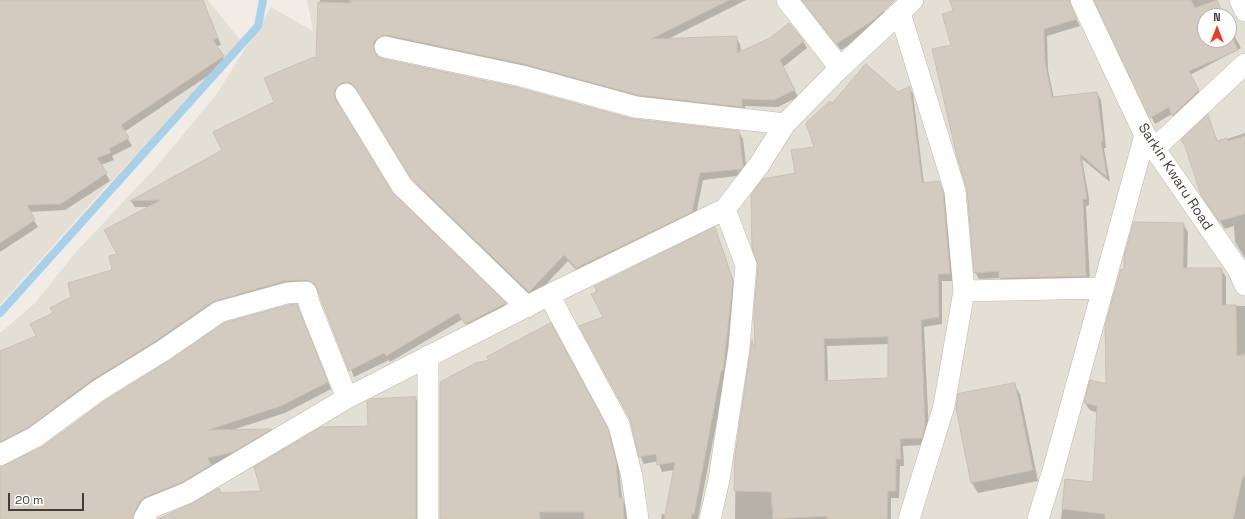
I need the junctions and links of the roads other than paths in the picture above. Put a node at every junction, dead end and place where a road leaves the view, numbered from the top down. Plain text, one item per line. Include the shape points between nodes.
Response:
1 (787, 0) edge
2 (1081, 0) edge
3 (1240, 0) edge
4 (906, 6) edge
5 (1245, 11) edge
6 (385, 47) dead end
7 (1245, 64) edge
8 (840, 68) junction
9 (346, 94) dead end
10 (785, 124) junction
11 (1149, 142) junction
12 (725, 209) junction
13 (1243, 274) edge
14 (1103, 288) junction
15 (964, 291) junction
16 (549, 295) junction
17 (527, 307) junction
18 (428, 356) junction
19 (347, 398) junction
20 (0, 455) edge
21 (144, 519) edge
22 (428, 519) edge
23 (638, 519) edge
24 (710, 519) edge
25 (909, 519) edge
26 (1038, 519) edge

1 - 8 street
2 - 11 street, Sarkin Kwaru Road
3 - 5 street
4 - 8 street
4 - 15 street via 955,191
6 - 10 street via 522,76 636,107
7 - 11 street
8 - 10 street
9 - 17 street via 402,186
10 - 12 street via 759,165
11 - 13 street, Sarkin Kwaru Road
11 - 14 street
12 - 16 street
12 - 24 street via 746,265 739,348 719,480
14 - 15 street
14 - 26 street
15 - 25 street via 944,406
16 - 17 street
16 - 23 street via 618,424 632,477
17 - 18 street
18 - 19 street
18 - 22 street
19 - 20 street via 306,292 287,294 219,312 99,390 35,437
19 - 21 street via 187,493 150,508

